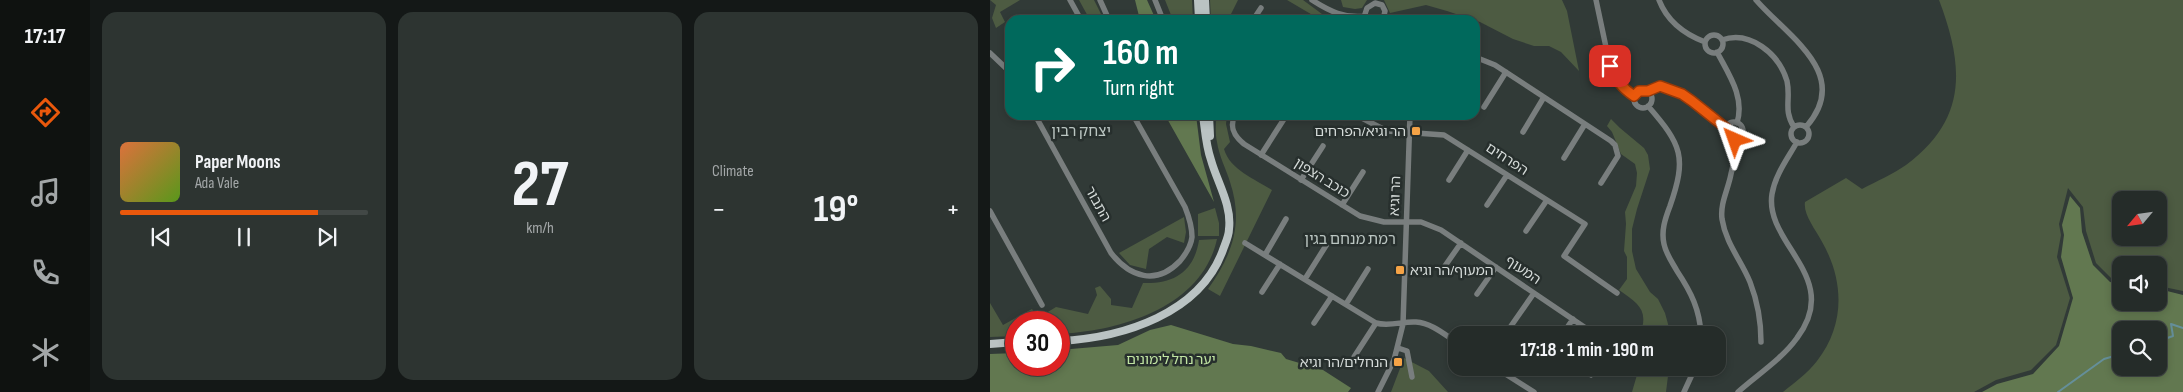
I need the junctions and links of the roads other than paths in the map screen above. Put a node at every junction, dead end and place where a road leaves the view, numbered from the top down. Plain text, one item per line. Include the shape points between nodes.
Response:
1 (1070, 0) edge
2 (1100, 0) edge
3 (1155, 0) edge
4 (1198, 0) edge
5 (1205, 0) edge
6 (1312, 0) edge
7 (1596, 0) edge
8 (1659, 0) edge
9 (1756, 0) edge
10 (1375, 2) edge
11 (1261, 8) dead end
12 (1078, 15) edge
13 (1108, 15) edge
14 (1161, 15) edge
15 (1200, 15) edge
16 (1202, 15) edge
17 (1256, 15) edge
18 (1340, 15) edge
19 (1367, 15) edge
20 (1384, 15) edge
21 (1722, 40) junction
22 (1705, 42) junction
23 (1717, 52) junction
24 (990, 53) edge
25 (1480, 58) edge
26 (1005, 67) edge
27 (1506, 72) junction
28 (1648, 91) junction
29 (1634, 96) junction
30 (1544, 98) junction
31 (1648, 106) junction
32 (1484, 107) dead end
33 (1038, 120) edge
34 (1136, 120) edge
35 (1204, 120) edge
36 (1209, 120) edge
37 (1232, 120) edge
38 (1283, 120) edge
39 (1366, 120) edge
40 (1410, 120) edge
41 (1737, 123) junction
42 (1585, 124) junction
43 (1794, 126) junction
44 (1806, 127) junction
45 (1726, 128) junction
46 (1409, 132) junction
47 (1523, 132) dead end
48 (1735, 140) junction
49 (1797, 142) junction
50 (1323, 146) dead end
51 (1468, 150) junction
52 (1261, 155) junction
53 (1210, 158) junction
54 (1564, 158) dead end
55 (1363, 172) dead end
56 (1508, 175) junction
57 (1301, 180) junction
58 (1449, 180) dead end
59 (1600, 183) dead end
60 (1548, 200) junction
61 (1342, 205) junction
62 (1487, 206) dead end
63 (990, 211) edge
64 (1286, 219) dead end
65 (1407, 221) junction
66 (1526, 231) dead end
67 (1245, 242) dead end
68 (1460, 243) junction
69 (1327, 244) dead end
70 (1265, 255) junction
71 (1280, 264) junction
72 (1496, 267) junction
73 (1368, 269) dead end
74 (1440, 273) dead end
75 (1305, 279) junction
76 (1262, 292) dead end
77 (1617, 292) dead end
78 (1534, 293) junction
79 (1477, 294) dead end
80 (1332, 296) junction
81 (1346, 304) junction
82 (1042, 305) dead end
83 (1573, 319) junction
84 (1314, 323) dead end
85 (1376, 323) junction
86 (1403, 323) junction
87 (1512, 326) dead end
88 (1568, 326) edge
89 (1583, 326) edge
90 (1700, 326) edge
91 (1448, 337) edge
92 (1070, 340) edge
93 (1761, 342) dead end
94 (1005, 343) edge
95 (990, 344) edge
96 (1398, 348) junction
97 (1354, 357) dead end
98 (1508, 376) edge
99 (1691, 376) edge
100 (1412, 377) dead end
101 (1378, 392) edge
102 (1533, 392) edge
103 (1684, 392) edge
104 (1738, 392) edge

1 - 12 street
2 - 13 street
3 - 14 street
4 - 15 main road
5 - 16 main road
6 - 18 street
7 - 29 street via 1610,66 1621,87
8 - 22 street via 1665,14 1674,23
9 - 44 street via 1791,34 1816,65 1822,84 1820,105
10 - 19 street via 1367,8
10 - 20 street via 1384,8
11 - 17 street
21 - 22 street via 1712,35
21 - 23 street via 1722,48
21 - 43 street via 1735,36 1745,38 1774,58 1786,81 1787,113
22 - 23 street via 1709,52
23 - 41 street via 1738,96 1740,110
24 - 26 street
25 - 27 street
27 - 30 street
27 - 32 street
28 - 29 street via 1641,90
28 - 31 street via 1652,97
28 - 45 street via 1660,86 1682,94
29 - 31 street via 1637,106
30 - 42 street
30 - 47 street
31 - 90 street via 1670,132 1679,154 1679,178 1665,220 1663,242 1696,303
33 - 34 street, התבור via 1111,253 1128,270 1155,276 1184,256 1192,239 1190,222 1185,207
35 - 53 main road
36 - 53 main road
37 - 52 street, כוכב הצפון via 1234,133
38 - 52 street
39 - 46 street, הפרחים via 1387,131
40 - 46 street, הר וגיא
41 - 45 street via 1730,123
41 - 48 street via 1743,131
42 - 54 street
42 - 59 street via 1611,141 1618,156
43 - 44 street
43 - 49 street via 1791,134
44 - 49 street via 1808,138
45 - 48 street via 1726,136
46 - 51 street, הפרחים via 1444,135
46 - 65 street, הר וגיא
48 - 93 street via 1732,174 1722,217 1730,247 1753,291
49 - 104 street via 1778,176 1772,199 1779,226 1807,278 1810,294 1808,317 1791,346
50 - 57 street
51 - 56 street, הפרחים
51 - 58 street
52 - 57 street, כוכב הצפון
53 - 92 main road via 1224,195 1229,229 1221,255 1203,286 1170,310 1137,326 1098,337
55 - 61 street
56 - 60 street, הפרחים
56 - 62 street
57 - 61 street, כוכב הצפון
60 - 66 street
60 - 77 street, הפרחים via 1584,224 1564,256
61 - 65 street, כוכב הצפון via 1377,222
63 - 82 street
64 - 70 street
65 - 68 street, המעוף via 1432,225
65 - 86 street, הר וגיא
67 - 70 street
68 - 72 street, המעוף
68 - 74 street
69 - 75 street
70 - 71 street
71 - 75 street
71 - 76 street
72 - 78 street, המעוף
72 - 79 street
73 - 81 street
75 - 80 street
78 - 83 street, המעוף
78 - 87 street
80 - 81 street
80 - 84 street
81 - 85 street
83 - 88 street
83 - 89 street, המעוף
85 - 86 street
85 - 97 street
86 - 91 street via 1426,324
86 - 96 street, הר וגיא
94 - 95 main road
96 - 100 street via 1407,351
96 - 101 street, הר וגיא
98 - 102 street
99 - 103 street

